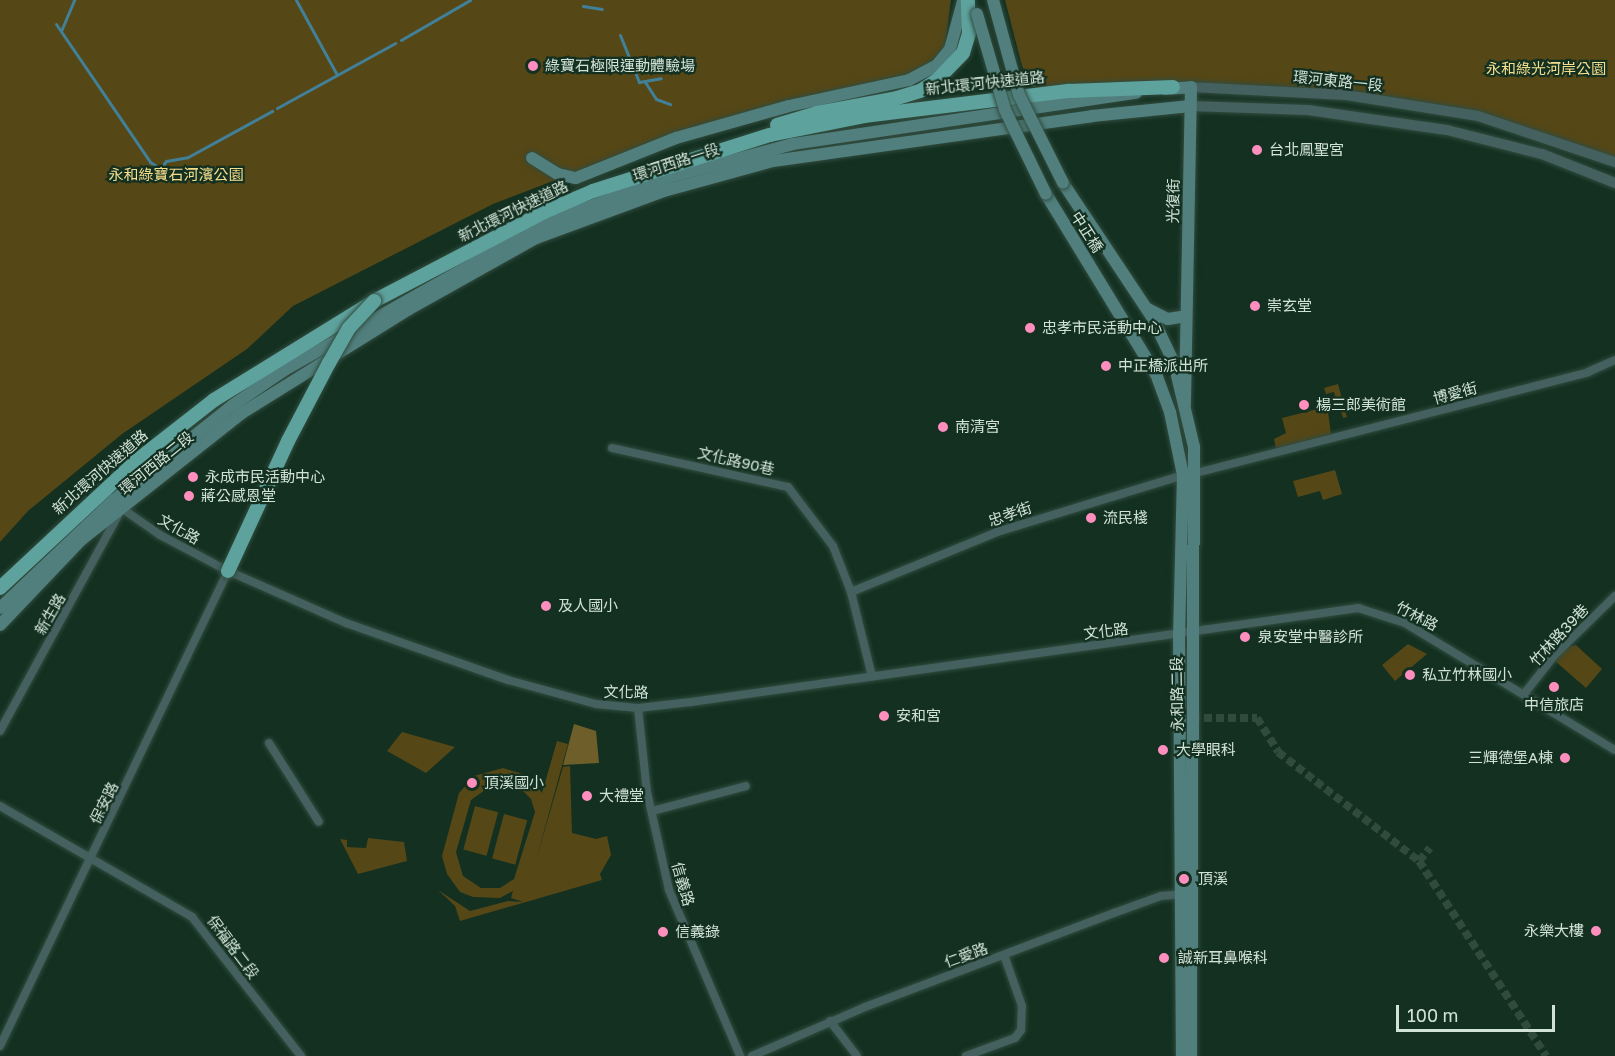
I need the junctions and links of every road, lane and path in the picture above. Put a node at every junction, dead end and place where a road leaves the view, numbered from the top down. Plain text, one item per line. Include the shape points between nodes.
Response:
1 (966, 0) edge
2 (974, 0) edge
3 (993, 0) edge
4 (1173, 87) junction
5 (1191, 87) junction
6 (1050, 106) joint
7 (1190, 106) junction
8 (532, 158) dead end
9 (1615, 162) edge
10 (1615, 183) edge
11 (593, 191) junction
12 (374, 302) junction
13 (1147, 309) junction
14 (1185, 316) junction
15 (341, 337) joint
16 (350, 348) joint
17 (1615, 360) edge
18 (1185, 404) junction
19 (612, 448) dead end
20 (1190, 474) junction
21 (118, 505) junction
22 (228, 571) junction
23 (0, 588) edge
24 (851, 592) junction
25 (1615, 596) edge
26 (0, 608) edge
27 (0, 625) edge
28 (1186, 635) junction
29 (872, 676) junction
30 (1524, 694) junction
31 (638, 708) junction
32 (0, 731) edge
33 (269, 743) dead end
34 (1615, 750) edge
35 (747, 786) dead end
36 (0, 806) edge
37 (652, 811) junction
38 (319, 822) dead end
39 (92, 858) junction
40 (1189, 894) junction
41 (1004, 956) junction
42 (830, 1021) junction
43 (0, 1046) edge
44 (301, 1056) edge
45 (740, 1056) edge
46 (752, 1056) edge
47 (857, 1056) edge
48 (966, 1056) edge
49 (1182, 1056) edge
50 (1191, 1056) edge

1 - 8 main road via 950,49 923,74 664,141 576,178 558,174
1 - 11 highway via 969,33 963,53 950,69 920,91 784,123 643,166
2 - 20 main road, 中正橋, bridge via 1005,111 1046,194 1156,374
3 - 13 main road, 中正橋, bridge via 1019,95 1063,183
4 - 5 main road, 環河東路一段
4 - 6 main road, 環河東路一段
4 - 11 highway, 新北環河快速道路 via 1069,91 864,116 770,135
5 - 7 main road, 光復街
5 - 9 street, 環河東路一段 via 1346,95 1478,116
6 - 15 main road, 環河西路一段 via 793,144 670,177 545,223
7 - 10 street via 1308,110 1447,130 1542,154
7 - 14 main road, 光復街
7 - 16 main road, 環河西路一段 via 773,161 664,191 536,238 410,309
11 - 12 highway, 新北環河快速道路 via 544,212
12 - 22 highway, bridge via 349,328 329,363
12 - 23 highway, 新北環河快速道路, bridge via 214,400 100,492
13 - 14 main road via 1168,319
13 - 18 main road, 中正橋 via 1174,363
14 - 18 main road, 光復街
15 - 21 main road, 環河西路二段 via 233,405
16 - 21 main road, 環河西路二段 via 282,385
17 - 20 street, 博愛街 via 1588,372
18 - 20 main road, 永和路二段
19 - 24 street, 文化路90巷 via 788,486 833,546
20 - 24 street, 忠孝街 via 997,532
20 - 28 main road, 永和路二段
21 - 22 street, 文化路
21 - 26 main road, 環河西路二段
21 - 27 main road, 環河西路二段
21 - 32 street, 新生路
22 - 31 street, 文化路 via 424,653 596,704
22 - 39 street, 保安路
24 - 29 street, 文化路90巷
25 - 30 street, 竹林路39巷 via 1554,656
28 - 29 street, 文化路
28 - 30 street, 竹林路 via 1335,610 1373,609 1405,623
28 - 40 main road, 永和路二段
29 - 31 street, 文化路
30 - 34 street, 竹林路
31 - 37 street, 信義路
33 - 38 street
35 - 37 street
36 - 39 street, 保福路二段
37 - 45 street, 信義路 via 678,916
39 - 43 street, 保安路
39 - 44 street, 保福路二段 via 197,921
40 - 41 street, 仁愛路 via 1161,896
40 - 49 main road, 永和路二段
40 - 50 main road, 永和路二段
41 - 42 street, 仁愛路
41 - 48 street via 1024,1023 1015,1038
42 - 46 street, 仁愛路
42 - 47 street

